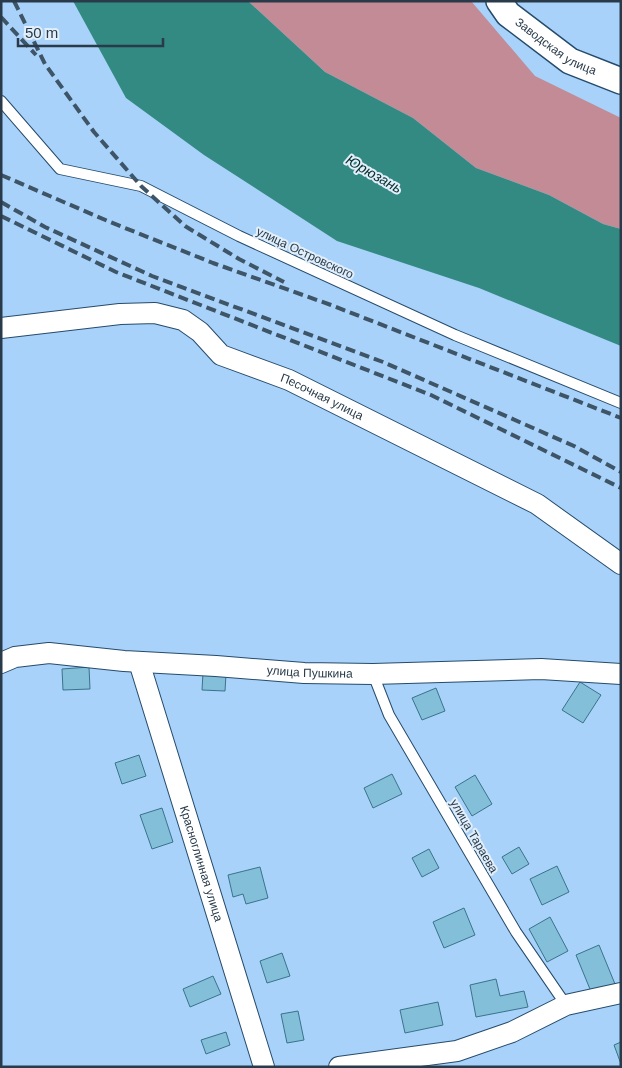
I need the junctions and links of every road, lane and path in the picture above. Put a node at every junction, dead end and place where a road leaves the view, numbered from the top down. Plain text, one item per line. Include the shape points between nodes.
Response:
1 (499, 1) edge
2 (621, 81) edge
3 (1, 101) edge
4 (1, 328) edge
5 (621, 403) edge
6 (621, 564) edge
7 (139, 662) junction
8 (1, 663) edge
9 (373, 674) junction
10 (621, 674) edge
11 (621, 993) edge
12 (566, 1005) junction
13 (264, 1067) edge
14 (339, 1067) edge

1 - 2 street, Заводская улица via 508,14 570,61
3 - 5 lane, улица Островского via 60,168 141,186 239,236 455,335
4 - 6 street, Песочная улица via 120,314 155,313 184,320 221,355 290,380 537,504
7 - 8 street, улица Пушкина via 49,653 15,657
7 - 9 street, улица Пушкина via 304,673
7 - 13 street, Красноглинная улица
9 - 10 street, улица Пушкина via 541,669
9 - 12 lane, улица Тараева via 389,715 516,932
11 - 12 street
12 - 14 street via 512,1032 457,1051

